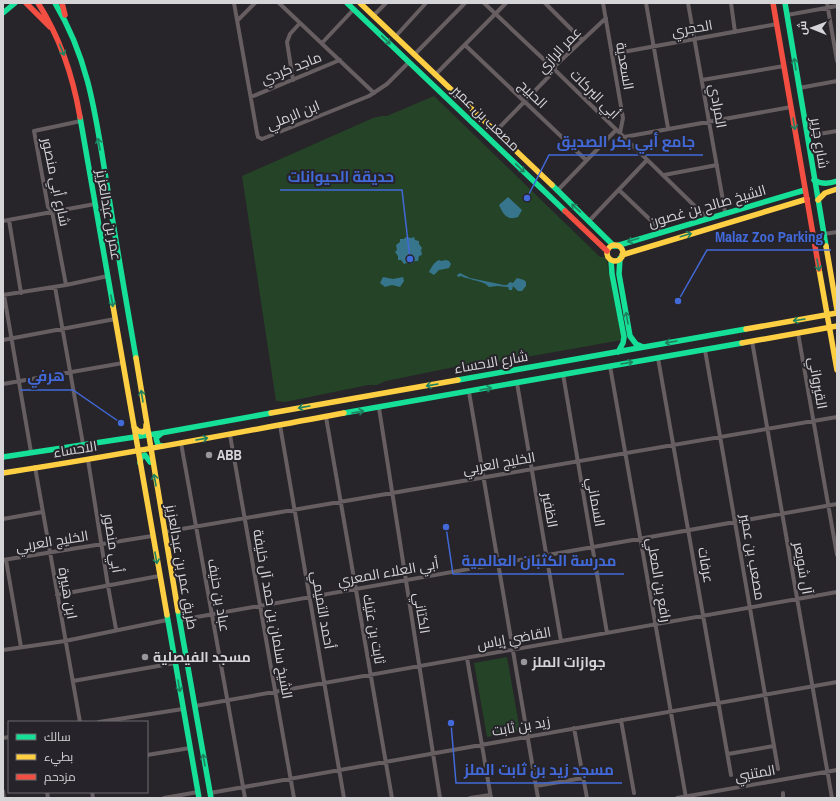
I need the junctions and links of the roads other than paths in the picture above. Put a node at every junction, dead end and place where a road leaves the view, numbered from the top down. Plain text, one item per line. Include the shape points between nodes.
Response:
1 (15, 3) edge
2 (26, 3) edge
3 (38, 3) edge
4 (55, 3) edge
5 (62, 3) edge
6 (234, 3) edge
7 (255, 3) edge
8 (279, 3) edge
9 (347, 3) edge
10 (360, 3) edge
11 (386, 3) edge
12 (426, 3) edge
13 (465, 3) edge
14 (484, 3) edge
15 (506, 3) edge
16 (545, 3) edge
17 (603, 3) edge
18 (646, 3) edge
19 (688, 3) edge
20 (731, 3) edge
21 (773, 3) edge
22 (784, 3) edge
23 (828, 5) edge
24 (837, 6) edge
25 (354, 9) junction
26 (3, 13) edge
27 (495, 14) junction
28 (787, 15) junction
29 (374, 16) junction
30 (606, 18) junction
31 (238, 20) junction
32 (66, 21) junction
33 (368, 22) junction
34 (300, 23) junction
35 (777, 24) junction
36 (54, 30) junction
37 (736, 32) junction
38 (395, 36) junction
39 (695, 39) junction
40 (582, 40) junction
41 (322, 43) junction
42 (465, 44) junction
43 (654, 46) junction
44 (612, 54) junction
45 (414, 55) junction
46 (340, 60) junction
47 (837, 61) edge
48 (409, 62) junction
49 (784, 66) junction
50 (555, 70) junction
51 (435, 75) junction
52 (293, 80) junction
53 (702, 80) junction
54 (837, 81) edge
55 (799, 88) junction
56 (374, 93) junction
57 (250, 97) junction
58 (525, 102) junction
59 (791, 107) junction
60 (81, 121) junction
61 (709, 121) junction
62 (668, 128) junction
63 (618, 131) junction
64 (837, 131) edge
65 (495, 132) junction
66 (624, 136) junction
67 (807, 136) junction
68 (586, 160) junction
69 (647, 160) junction
70 (717, 165) junction
71 (664, 175) junction
72 (814, 180) junction
73 (837, 182) edge
74 (829, 184) junction
75 (837, 188) edge
76 (619, 190) junction
77 (805, 190) junction
78 (557, 191) junction
79 (831, 191) junction
80 (807, 199) junction
81 (818, 200) junction
82 (95, 204) junction
83 (735, 210) junction
84 (52, 211) junction
85 (724, 213) junction
86 (707, 218) junction
87 (9, 220) junction
88 (738, 220) junction
89 (3, 221) edge
90 (589, 221) junction
91 (728, 223) junction
92 (662, 231) junction
93 (837, 232) edge
94 (824, 234) junction
95 (615, 246) junction
96 (607, 251) junction
97 (621, 257) junction
98 (611, 260) junction
99 (108, 276) junction
100 (66, 285) junction
101 (55, 287) junction
102 (21, 293) junction
103 (3, 295) edge
104 (836, 301) junction
105 (825, 303) junction
106 (837, 310) edge
107 (837, 313) edge
108 (827, 315) junction
109 (115, 318) junction
110 (812, 318) junction
111 (837, 326) edge
112 (829, 327) junction
113 (63, 329) junction
114 (814, 330) junction
115 (837, 332) edge
116 (798, 333) junction
117 (627, 336) junction
118 (12, 338) junction
119 (832, 339) junction
120 (3, 340) edge
121 (752, 341) junction
122 (646, 347) junction
123 (705, 350) junction
124 (618, 352) junction
125 (658, 358) junction
126 (123, 363) junction
127 (610, 366) junction
128 (837, 370) edge
129 (70, 373) junction
130 (563, 374) junction
131 (19, 381) junction
132 (517, 383) junction
133 (3, 384) edge
134 (469, 392) junction
135 (379, 408) junction
136 (326, 417) junction
137 (837, 417) edge
138 (814, 421) junction
139 (133, 423) junction
140 (146, 424) junction
141 (280, 425) junction
142 (767, 429) junction
143 (162, 433) junction
144 (230, 434) junction
145 (148, 435) junction
146 (135, 437) junction
147 (720, 437) junction
148 (125, 438) junction
149 (181, 443) junction
150 (83, 444) junction
151 (673, 445) junction
152 (162, 446) junction
153 (150, 448) junction
154 (137, 450) junction
155 (31, 452) junction
156 (127, 453) junction
157 (625, 453) junction
158 (3, 457) edge
159 (88, 460) junction
160 (578, 461) junction
161 (140, 464) junction
162 (152, 466) junction
163 (35, 467) junction
164 (531, 469) junction
165 (3, 473) edge
166 (484, 477) junction
167 (393, 493) junction
168 (341, 502) junction
169 (837, 504) edge
170 (828, 505) junction
171 (294, 510) junction
172 (42, 512) junction
173 (782, 514) junction
174 (245, 518) junction
175 (3, 519) edge
176 (735, 522) junction
177 (196, 526) junction
178 (688, 530) junction
179 (164, 532) junction
180 (152, 536) junction
181 (640, 539) junction
182 (102, 544) junction
183 (593, 547) junction
184 (50, 553) junction
185 (546, 555) junction
186 (837, 555) edge
187 (4, 560) edge
188 (498, 564) junction
189 (159, 576) junction
190 (406, 580) junction
191 (108, 586) junction
192 (356, 589) junction
193 (837, 592) edge
194 (57, 594) junction
195 (309, 597) junction
196 (797, 599) junction
197 (260, 606) junction
198 (750, 608) junction
199 (212, 614) junction
200 (703, 616) junction
201 (167, 620) junction
202 (180, 620) junction
203 (655, 624) junction
204 (116, 630) junction
205 (607, 633) junction
206 (65, 641) junction
207 (561, 641) junction
208 (21, 647) junction
209 (3, 650) edge
210 (513, 650) junction
211 (467, 658) junction
212 (175, 663) junction
213 (420, 666) junction
214 (371, 675) junction
215 (73, 681) junction
216 (837, 682) edge
217 (324, 683) junction
218 (812, 686) junction
219 (276, 692) junction
220 (765, 694) junction
221 (227, 701) junction
222 (718, 703) junction
223 (195, 706) junction
224 (183, 708) junction
225 (671, 711) junction
226 (621, 720) junction
227 (80, 721) edge
228 (105, 721) edge
229 (574, 728) junction
230 (527, 736) junction
231 (482, 744) junction
232 (774, 746) junction
233 (190, 748) junction
234 (433, 753) junction
235 (728, 754) junction
236 (148, 755) edge
237 (386, 761) junction
238 (778, 769) dead end
239 (339, 770) junction
240 (837, 770) edge
241 (828, 772) junction
242 (731, 775) dead end
243 (291, 778) junction
244 (583, 778) junction
245 (536, 786) junction
246 (242, 787) junction
247 (3, 791) edge
248 (198, 792) junction
249 (634, 793) dead end
250 (210, 795) edge
251 (490, 796) edge
252 (686, 797) edge
253 (4, 798) edge
254 (164, 798) edge
255 (199, 798) edge
256 (244, 798) edge
257 (294, 798) edge
258 (344, 798) edge
259 (392, 798) edge
260 (440, 798) edge
261 (470, 798) edge
262 (538, 798) edge
263 (587, 798) edge
264 (677, 798) edge
265 (832, 798) edge

1 - 26 main road
2 - 36 main road
3 - 36 main road, عمر بن عبدالعزيز
4 - 32 main road, عمر بن عبدالعزيز
5 - 32 main road
6 - 31 street, ابن الرملي
7 - 31 street
8 - 34 street
9 - 25 main road, مصعب بن عمير
10 - 29 main road, مصعب بن عمير
11 - 29 street
12 - 38 street
13 - 45 street
14 - 27 street, أبي البركات
15 - 27 street
16 - 40 street
17 - 30 street, السعدية
18 - 43 street
19 - 39 street, المرادي
20 - 37 street
21 - 35 main road, شارع جرير
22 - 28 main road, شارع جرير
23 - 24 street
23 - 28 street
23 - 47 street
25 - 33 main road, مصعب بن عمير
25 - 41 street
27 - 42 street
27 - 50 street, أبي البركات
55 -> 28 main road, شارع جرير
29 - 33 main road
29 - 38 main road, مصعب بن عمير
30 - 40 street, عمر الرازي
30 - 44 street, السعدية
31 - 57 street, ابن الرملي
140 -> 32 main road, عمر بن عبدالعزيز via 90,89 80,54
33 -> 48 main road, مصعب بن عمير
34 - 41 street
34 - 52 street via 290,34 287,42
35 - 37 street, الحجري
35 - 49 main road, شارع جرير
36 -> 60 main road, عمر بن عبدالعزيز via 70,73
37 - 39 street, الحجري
38 - 45 main road, مصعب بن عمير
39 - 43 street, الحجري
39 - 53 street, المرادي
40 - 50 street, عمر الرازي via 555,66
41 - 46 street
42 - 51 street
42 - 58 street, الحبيج
43 - 44 street, الحجري
43 - 62 street
44 - 63 street, السعدية via 623,118
45 - 51 main road, مصعب بن عمير
46 - 52 street, ماجد كردي
46 - 56 street
48 - 56 street, ابن الرملي
48 -> 96 main road, مصعب بن عمير
49 - 53 street
49 - 59 main road, شارع جرير
50 - 58 street, عمر الرازي
50 - 63 street, أبي البركات
51 - 65 main road, مصعب بن عمير
52 - 57 street, ماجد كردي
53 - 61 street, المرادي
54 - 55 street
55 - 67 main road, شارع جرير
56 - 57 street, ابن الرملي via 264,139 257,135
58 - 65 street, عمر الرازي
58 - 68 street, الحبيج
59 - 61 street
59 -> 77 main road, شارع جرير
60 - 82 main road, عمر بن عبدالعزيز
60 - 84 street, شارع أبي منصور via 34,131 48,207
61 - 62 street
61 - 70 street, المرادي
62 - 66 street
63 - 66 street, أبي البركات
63 - 68 street
64 - 67 street
65 - 78 main road, مصعب بن عمير
66 - 69 street, أبي البركات
67 - 72 main road, شارع جرير
68 - 78 street
69 - 71 street, أبي البركات
69 - 76 street
70 - 71 street
70 - 85 street, المرادي
71 - 86 street, أبي البركات
72 - 74 main road via 821,184
72 - 81 main road, شارع جرير
73 - 74 main road
73 - 75 main road
74 - 79 main road via 833,186
75 - 79 main road
76 - 90 street
76 - 92 street
77 - 80 main road, شارع جرير
77 - 83 main road, الشيخ صالح بن غصون
90 -> 78 main road, مصعب بن عمير
79 - 81 main road
80 - 88 main road, الشيخ صالح بن غصون
80 -> 105 main road
81 - 94 main road, شارع جرير
82 - 84 street
82 - 99 main road, عمر بن عبدالعزيز
83 - 85 main road, الشيخ صالح بن غصون
83 - 88 main road via 732,216 734,220
84 - 87 street
84 - 100 street, شارع أبي منصور
85 - 86 main road, الشيخ صالح بن غصون
85 - 91 main road via 729,215
86 - 92 main road, الشيخ صالح بن غصون
87 - 89 street
87 - 102 street
88 - 91 main road, الشيخ صالح بن غصون
90 - 95 main road, مصعب بن عمير
97 -> 91 main road, الشيخ صالح بن غصون
92 -> 95 main road, الشيخ صالح بن غصون
93 - 94 street
94 - 104 main road, شارع جرير
95 - 96 main road
95 - 97 main road, مصعب بن عمير via 620,248
96 - 98 main road, مصعب بن عمير
97 - 98 main road
117 -> 97 main road via 619,274
98 - 117 main road, مصعب بن عمير via 611,271
99 - 100 street
99 -> 109 main road, عمر بن عبدالعزيز
100 - 101 street
101 - 102 street
101 - 113 street
102 - 103 street
103 - 118 street
104 - 105 main road via 833,310 828,309
104 - 106 main road, شارع جرير
105 - 108 main road
107 - 108 main road, شارع الاحساء
108 - 110 main road, شارع الاحساء
108 - 112 main road
109 - 113 street
109 - 126 main road, عمر بن عبدالعزيز
110 - 114 main road via 820,322 819,327
110 -> 122 main road, شارع الاحساء
111 - 112 main road, شارع الاحساء
112 - 114 main road, شارع الاحساء
112 - 119 main road
113 - 118 street
113 - 129 street
114 - 116 main road, شارع الاحساء
115 - 119 main road via 832,333
116 - 121 main road, شارع الاحساء
116 - 138 street, القيرواني
117 - 122 main road via 636,344
117 - 124 main road
118 - 120 street
118 - 131 street
119 - 128 main road
121 - 123 main road, شارع الاحساء
121 - 142 street, آل شويعر
122 - 124 main road, شارع الاحساء
123 - 125 main road, شارع الاحساء
123 - 147 street, مصعب بن عمير
124 -> 143 main road, شارع الاحساء
127 -> 125 main road, شارع الاحساء
125 - 151 street, عرفات
126 - 129 street
126 - 139 main road, عمر بن عبدالعزيز
127 - 130 main road, شارع الاحساء
127 - 157 street, رافع بن المعلي
129 - 131 street
129 - 150 street
130 - 132 main road, شارع الاحساء
130 - 160 street, السماني
131 - 133 street
131 - 155 street
134 -> 132 main road, شارع الاحساء
132 - 164 street, الظفير
134 - 135 main road, شارع الاحساء
134 - 166 street
136 -> 135 main road, شارع الاحساء
135 - 167 street, الكتاني
136 - 141 main road, شارع الاحساء
136 - 168 street, ثابت بن عتيك
137 - 138 street, الخليج العربي
138 - 142 street, الخليج العربي
138 - 170 street, القيرواني
139 - 140 main road via 139,432 145,431
139 - 146 main road, عمر بن عبدالعزيز
140 - 145 main road, عمر بن عبدالعزيز
141 - 144 main road, شارع الاحساء
141 - 171 street, أحمد التميمي
142 - 147 street, الخليج العربي
142 - 173 street, آل شويعر
143 - 145 main road, شارع الاحساء
143 - 152 main road via 156,438
149 -> 144 main road, شارع الاحساء
144 - 174 street, الشيخ سلمان بن حمد آل خليفة
145 - 146 main road, شارع الاحساء
145 - 153 main road, طريق عمر بن عبدالعزيز
146 - 148 main road, الاحساء
146 - 154 main road, طريق عمر بن عبدالعزيز
147 - 151 street, الخليج العربي
147 - 176 street, مصعب بن عمير
148 - 150 main road, الاحساء
148 - 156 main road via 130,440 133,446
149 - 152 main road, شارع الاحساء
149 - 177 street, عباد بن حنيف
150 - 155 main road, الاحساء
151 - 157 street, الخليج العربي
151 - 178 street, عرفات
152 - 153 main road, شارع الاحساء
153 - 154 main road, الاحساء
153 - 162 main road, طريق عمر بن عبدالعزيز
154 - 156 main road, الاحساء
154 - 161 main road, طريق عمر بن عبدالعزيز
155 - 158 main road, الاحساء
156 - 159 main road, الاحساء
157 - 160 street, الخليج العربي
157 - 181 street, رافع بن المعلي
159 - 163 main road, الاحساء
159 - 182 street, أبي منصور
160 - 164 street, الخليج العربي
160 - 183 street, السماني
161 - 162 main road via 141,457 145,455
161 - 180 main road, طريق عمر بن عبدالعزيز
179 -> 162 main road, طريق عمر بن عبدالعزيز
163 - 165 main road, الاحساء
163 - 172 street, ابن هبيرة
164 - 166 street, الخليج العربي
164 - 185 street, الظفير
166 - 167 street, الخليج العربي
166 - 188 street
167 - 168 street, الخليج العربي
167 - 190 street, الكتاني
168 - 171 street, الخليج العربي
168 - 192 street, ثابت بن عتيك
169 - 170 street, أبي العلاء المعري
170 - 173 street, أبي العلاء المعري
170 - 186 street, القيرواني
171 - 174 street, الخليج العربي
171 - 195 street, أحمد التميمي
172 - 175 street
172 - 184 street, ابن هبيرة
173 - 176 street, أبي العلاء المعري
173 - 196 street, آل شويعر
174 - 177 street, الخليج العربي
174 - 197 street, الشيخ سلمان بن حمد آل خليفة
176 - 178 street, أبي العلاء المعري
176 - 198 street, مصعب بن عمير
177 - 179 street, الخليج العربي
177 - 199 street, عباد بن حنيف
178 - 181 street, أبي العلاء المعري
178 - 200 street, عرفات
179 - 202 main road, طريق عمر بن عبدالعزيز
180 - 182 street, الخليج العربي
180 -> 189 main road, طريق عمر بن عبدالعزيز
181 - 183 street, أبي العلاء المعري
181 - 203 street, رافع بن المعلي
182 - 184 street, الخليج العربي
182 - 191 street, أبي منصور
183 - 185 street, أبي العلاء المعري
183 - 205 street, السماني
184 - 187 street, الخليج العربي
184 - 194 street, ابن هبيرة
185 - 188 street, أبي العلاء المعري
185 - 207 street, الظفير
187 - 208 street
188 - 190 street, أبي العلاء المعري
188 - 210 street
189 - 191 street
189 - 201 main road, طريق عمر بن عبدالعزيز
190 - 192 street, أبي العلاء المعري
190 - 213 street, الكتاني
191 - 194 street
191 - 204 street, أبي منصور
192 - 195 street, أبي العلاء المعري
192 - 214 street, ثابت بن عتيك
193 - 196 street, القاضي إياس
194 - 206 street, ابن هبيرة
195 - 197 street, أبي العلاء المعري
195 - 217 street, أحمد التميمي
196 - 198 street, القاضي إياس
196 - 218 street, آل شويعر
197 - 199 street, أبي العلاء المعري
197 - 219 street, الشيخ سلمان بن حمد آل خليفة
198 - 200 street, القاضي إياس
198 - 220 street, مصعب بن عمير
199 - 202 street, أبي العلاء المعري
199 - 221 street, عباد بن حنيف
200 - 203 street, القاضي إياس
200 - 222 street, عرفات
201 - 204 street
201 - 212 main road, طريق عمر بن عبدالعزيز
202 - 223 main road, طريق عمر بن عبدالعزيز
203 - 205 street, القاضي إياس
203 - 225 street, رافع بن المعلي
204 - 206 street
205 - 207 street, القاضي إياس
206 - 208 street
206 - 215 street, ابن هبيرة
207 - 210 street, القاضي إياس
208 - 209 street
210 - 211 street, القاضي إياس
210 - 230 street
211 - 213 street, القاضي إياس
211 - 231 street
212 - 215 street
212 -> 224 main road, طريق عمر بن عبدالعزيز
213 - 214 street, القاضي إياس
213 - 234 street, الكتاني
214 - 217 street, القاضي إياس
214 - 237 street, ثابت بن عتيك
215 - 227 street, ابن هبيرة
216 - 218 street, زيد بن ثابت
217 - 219 street, القاضي إياس
217 - 239 street, أحمد التميمي
218 - 220 street, زيد بن ثابت
218 - 241 street, آل شويعر
219 - 221 street, القاضي إياس
219 - 243 street, الشيخ سلمان بن حمد آل خليفة
220 - 222 street, زيد بن ثابت
220 - 232 street, مصعب بن عمير
221 - 223 street, القاضي إياس
221 - 246 street, عباد بن حنيف
222 - 225 street, زيد بن ثابت
222 - 235 street, عرفات
250 -> 223 main road, طريق عمر بن عبدالعزيز
224 - 228 street
224 - 233 main road, طريق عمر بن عبدالعزيز
225 - 226 street, زيد بن ثابت
225 - 252 street, رافع بن المعلي
226 - 229 street, زيد بن ثابت
226 - 249 street
229 - 230 street, زيد بن ثابت
229 - 244 street
230 - 231 street, زيد بن ثابت
230 - 245 street
231 - 234 street, زيد بن ثابت
231 - 251 street
232 - 235 street
232 - 238 street, مصعب بن عمير
233 - 236 street
233 - 248 main road, طريق عمر بن عبدالعزيز
234 - 237 street, زيد بن ثابت
234 - 260 street, الكتاني
235 - 242 street, عرفات
237 - 239 street, زيد بن ثابت
237 - 259 street, ثابت بن عتيك
239 - 243 street, زيد بن ثابت
239 - 258 street, أحمد التميمي
240 - 241 street, المتنبي
241 - 252 street, المتنبي
241 - 265 street, آل شويعر
243 - 246 street, زيد بن ثابت
243 - 257 street, الشيخ سلمان بن حمد آل خليفة
244 - 245 street
244 - 263 street
245 - 262 street
246 - 250 street, زيد بن ثابت
246 - 256 street, عباد بن حنيف
247 - 253 street
248 - 254 street
248 - 255 main road, طريق عمر بن عبدالعزيز
251 - 261 street
252 - 264 street, المتنبي

